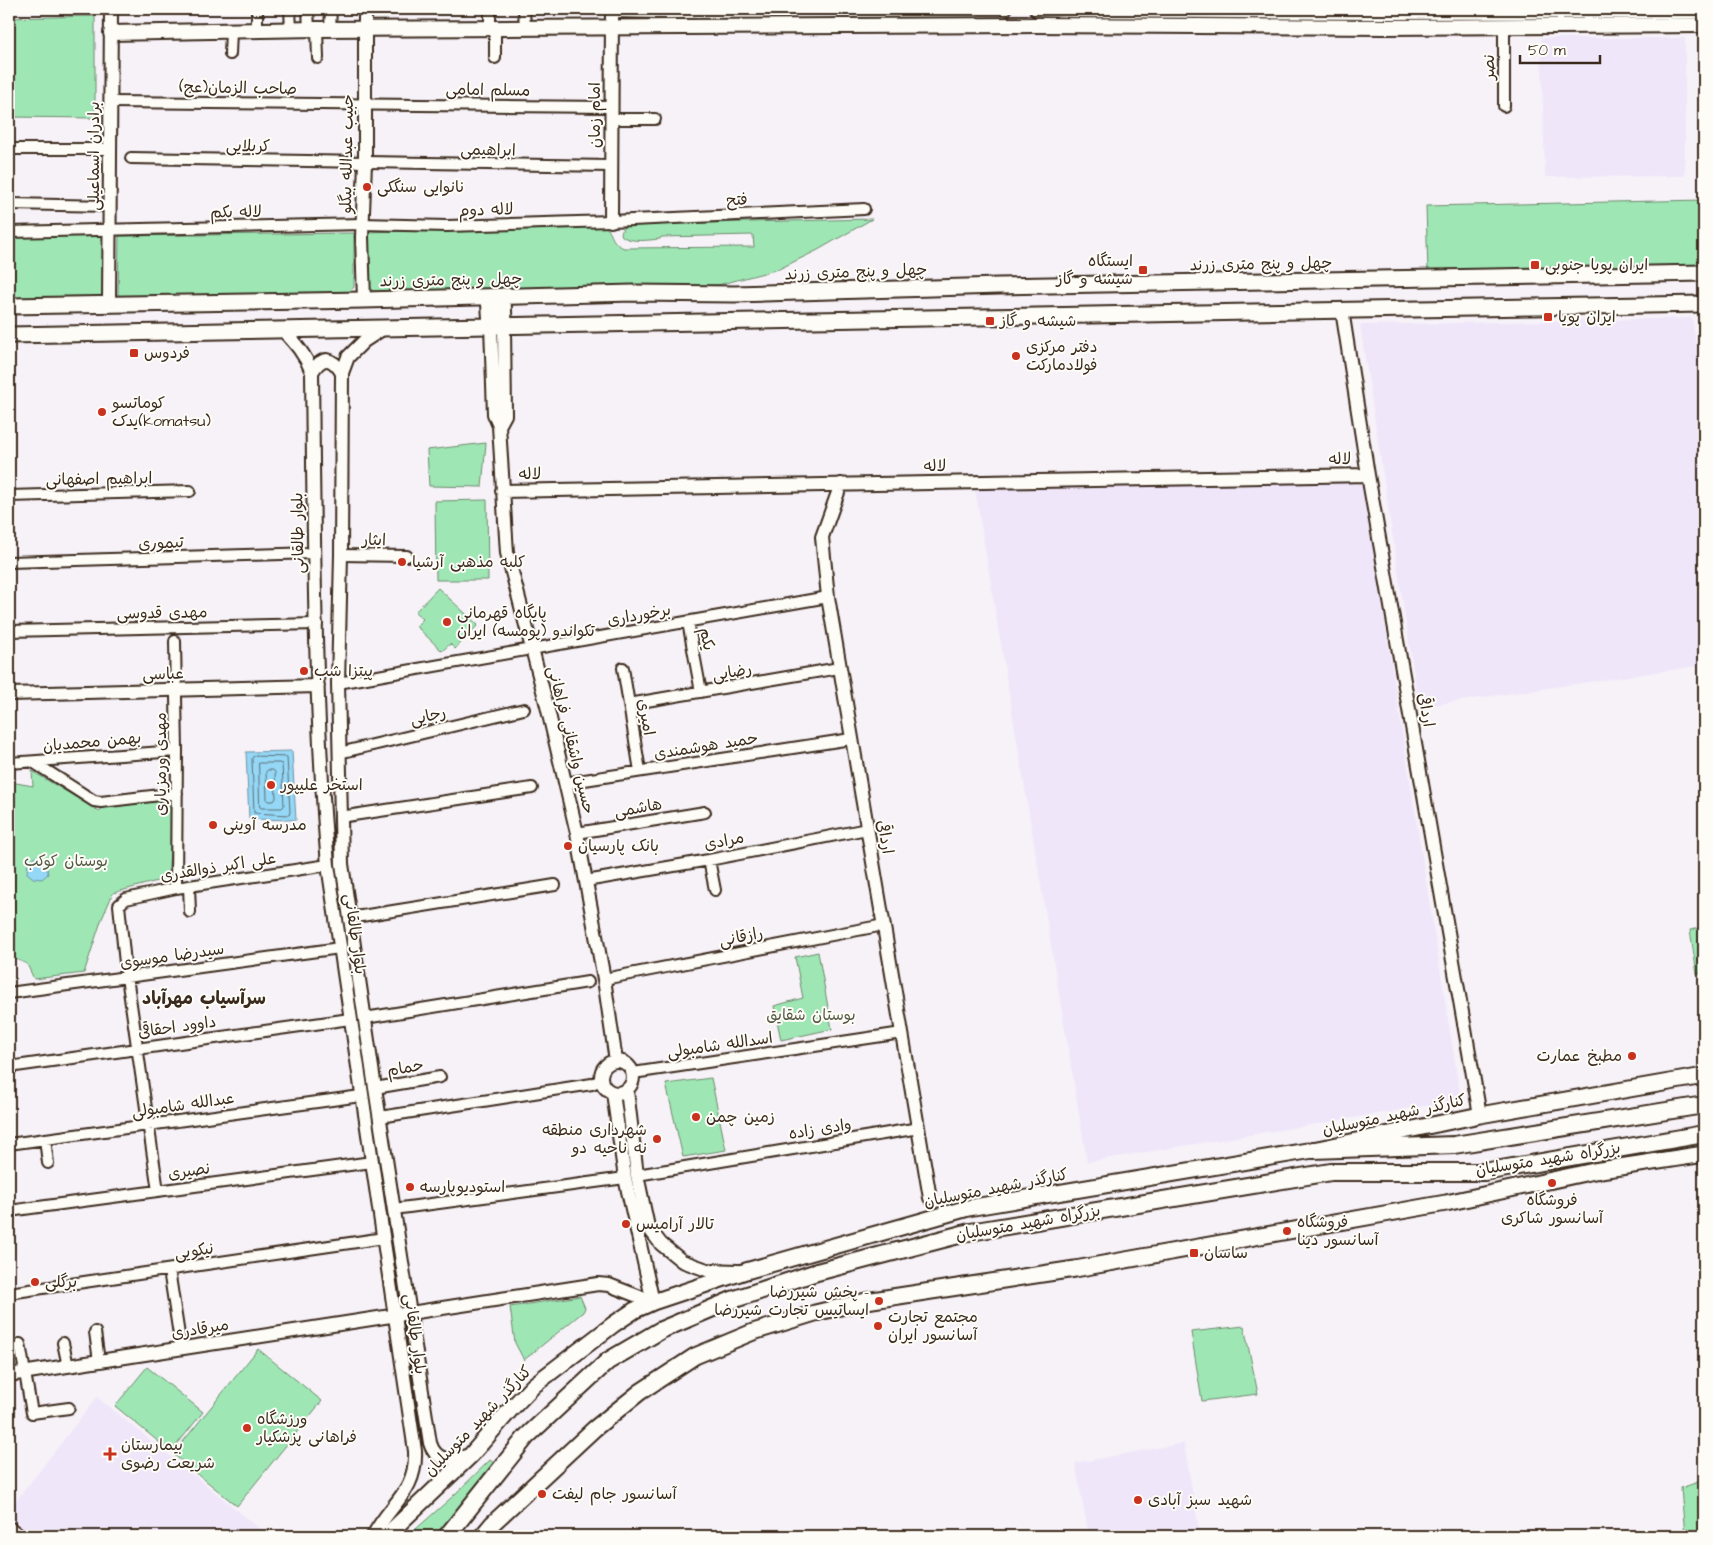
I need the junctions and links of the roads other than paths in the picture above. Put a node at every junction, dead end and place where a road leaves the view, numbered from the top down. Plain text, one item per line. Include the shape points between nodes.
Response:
1 (111, 9) edge
2 (257, 9) edge
3 (290, 9) edge
4 (308, 9) edge
5 (330, 9) edge
6 (365, 9) edge
7 (490, 9) edge
8 (524, 9) edge
9 (612, 9) edge
10 (1006, 9) edge
11 (1033, 9) edge
12 (1038, 9) edge
13 (1120, 9) edge
14 (1080, 10) edge
15 (1193, 10) edge
16 (1367, 10) edge
17 (1386, 11) edge
18 (1704, 11) edge
19 (1006, 25) junction
20 (1034, 25) junction
21 (1704, 26) edge
22 (1367, 27) junction
23 (1386, 27) junction
24 (1504, 27) junction
25 (492, 28) junction
26 (525, 28) junction
27 (612, 28) junction
28 (319, 29) junction
29 (365, 29) junction
30 (257, 30) junction
31 (291, 30) junction
32 (231, 31) junction
33 (111, 32) junction
34 (230, 54) dead end
35 (318, 58) dead end
36 (495, 58) dead end
37 (110, 102) junction
38 (365, 104) junction
39 (1504, 106) dead end
40 (611, 113) junction
41 (655, 119) dead end
42 (9, 149) edge
43 (110, 149) junction
44 (131, 158) dead end
45 (365, 163) junction
46 (611, 166) junction
47 (9, 204) edge
48 (110, 206) junction
49 (864, 209) dead end
50 (611, 221) junction
51 (362, 224) junction
52 (110, 230) junction
53 (9, 232) edge
54 (1704, 273) edge
55 (588, 294) junction
56 (496, 297) junction
57 (364, 300) junction
58 (109, 304) junction
59 (1704, 304) edge
60 (9, 306) edge
61 (1342, 310) junction
62 (581, 323) junction
63 (497, 325) junction
64 (384, 328) junction
65 (282, 329) junction
66 (9, 335) edge
67 (312, 372) junction
68 (342, 373) junction
69 (1368, 475) junction
70 (841, 484) junction
71 (502, 491) junction
72 (190, 492) dead end
73 (9, 496) edge
74 (315, 553) junction
75 (341, 554) junction
76 (407, 556) dead end
77 (9, 562) edge
78 (828, 597) junction
79 (688, 622) junction
80 (317, 624) junction
81 (9, 631) edge
82 (175, 641) dead end
83 (531, 649) junction
84 (623, 668) dead end
85 (840, 668) junction
86 (338, 683) junction
87 (318, 686) junction
88 (175, 690) junction
89 (701, 692) junction
90 (9, 694) edge
91 (629, 704) junction
92 (524, 709) dead end
93 (852, 739) junction
94 (177, 751) junction
95 (339, 752) junction
96 (9, 762) edge
97 (33, 762) junction
98 (640, 771) junction
99 (565, 783) junction
100 (532, 788) dead end
101 (177, 793) junction
102 (705, 812) dead end
103 (340, 817) junction
104 (867, 829) junction
105 (577, 833) junction
106 (709, 860) junction
107 (342, 864) junction
108 (328, 865) junction
109 (586, 881) junction
110 (189, 886) junction
111 (555, 886) dead end
112 (176, 888) junction
113 (715, 890) dead end
114 (190, 912) dead end
115 (349, 918) junction
116 (884, 926) junction
117 (340, 948) junction
118 (128, 977) junction
119 (604, 979) junction
120 (588, 982) dead end
121 (9, 993) edge
122 (365, 1018) junction
123 (350, 1019) junction
124 (902, 1033) junction
125 (138, 1048) junction
126 (616, 1061) junction
127 (9, 1066) edge
128 (633, 1073) junction
129 (1704, 1076) edge
130 (440, 1077) dead end
131 (601, 1080) junction
132 (375, 1088) junction
133 (627, 1090) junction
134 (613, 1093) junction
135 (362, 1096) junction
136 (1704, 1105) edge
137 (1480, 1115) junction
138 (380, 1117) junction
139 (149, 1125) junction
140 (919, 1128) junction
141 (1704, 1134) edge
142 (45, 1139) junction
143 (9, 1144) edge
144 (1313, 1150) junction
145 (1704, 1154) edge
146 (372, 1162) junction
147 (48, 1163) dead end
148 (1500, 1169) junction
149 (1594, 1171) junction
150 (631, 1176) junction
151 (158, 1191) junction
152 (930, 1198) dead end
153 (394, 1209) junction
154 (9, 1211) edge
155 (384, 1238) junction
156 (169, 1270) junction
157 (746, 1272) junction
158 (9, 1293) edge
159 (653, 1302) junction
160 (410, 1313) junction
161 (396, 1315) junction
162 (95, 1332) dead end
163 (63, 1343) dead end
164 (20, 1344) dead end
165 (180, 1348) junction
166 (100, 1361) junction
167 (68, 1366) junction
168 (26, 1372) junction
169 (9, 1375) edge
170 (68, 1408) dead end
171 (471, 1455) junction
172 (487, 1487) junction
173 (9, 1529) edge
174 (388, 1535) edge
175 (18, 1536) edge
176 (373, 1536) edge
177 (448, 1536) edge
178 (463, 1536) edge
179 (482, 1536) edge

1 - 33 street, برادران اسماعیلی
2 - 30 street
3 - 31 street
4 - 28 street
5 - 28 street
6 - 29 street, حبیب عبدالله بیگلو
7 - 25 street
8 - 26 street
9 - 10 main road
9 - 27 street, امام زمان
10 - 19 main road
11 - 20 main road
12 - 14 main road
13 - 14 main road
13 - 15 main road
15 - 16 main road
16 - 17 main road
16 - 22 street
17 - 18 main road
17 - 23 street
19 - 20 main road
19 - 27 main road
20 - 22 main road
21 - 24 main road
22 - 23 main road
23 - 24 main road
24 - 39 street, نصر
25 - 26 main road
25 - 29 main road
25 - 36 street
26 - 27 main road
27 - 40 street, امام زمان
28 - 29 main road
28 - 31 main road
28 - 35 street
29 - 38 street, حبیب عبدالله بیگلو
30 - 31 main road
30 - 32 main road
32 - 33 main road
32 - 34 street
33 - 37 street, برادران اسماعیلی
37 - 38 street, صاحب الزمان(عج)
37 - 43 street, برادران اسماعیلی
38 - 40 street, مسلم امامی
38 - 45 street, حبیب عبدالله بیگلو
40 - 41 street, مسلم امامی
40 - 46 street, امام زمان
42 - 43 street
43 - 48 street, برادران اسماعیلی
44 - 45 street, کربلایی
45 - 46 street, ابراهیمی
45 - 51 street, حبیب عبدالله بیگلو
46 - 50 street, امام زمان
47 - 48 street
48 - 52 street, برادران اسماعیلی
49 - 50 street, فتح
50 - 51 street, لاله دوم via 447,226
51 - 52 street, لاله یکم
51 - 57 street, حبیب عبدالله بیگلو
52 - 53 street, لاله یکم
52 - 58 street, برادران اسماعیلی
54 - 55 main road, چهل و پنج متری زرند via 735,294
55 - 56 main road, چهل و پنج متری زرند
55 - 62 main road via 566,300 558,307 558,314 564,319
56 - 57 main road, چهل و پنج متری زرند
56 - 63 main road
57 - 58 main road, چهل و پنج متری زرند
58 - 60 main road, چهل و پنج متری زرند
59 - 61 main road
61 - 62 main road
61 - 69 street, ارداقی
62 - 63 main road
63 - 64 main road
63 - 71 street, حسین واشقانی فراهانی via 494,414 499,426
64 - 65 main road
64 - 68 street, بلوار طالقانی via 348,357
65 - 66 main road
65 - 67 street, بلوار طالقانی via 300,348
67 - 68 street via 324,360 331,360
67 - 74 street, بلوار طالقانی
68 - 75 street, بلوار طالقانی
69 - 70 street, لاله
69 - 137 street, ارداقی
70 - 71 street, لاله
70 - 78 street, ارداقی via 822,536
71 - 83 street, حسین واشقانی فراهانی via 506,553
72 - 73 street, ابراهیم اصفهانی
74 - 77 street, تیموری
74 - 80 street, بلوار طالقانی
75 - 76 street, ایثار
75 - 86 street, بلوار طالقانی
78 - 79 street, برخورداری
78 - 85 street, ارداقی
79 - 83 street, برخورداری
79 - 89 street, یکم
80 - 81 street, مهدی قدوسی
80 - 87 street, بلوار طالقانی
82 - 88 street, مهدی ورمزیاری
83 - 86 street, برخورداری
83 - 99 street, حسین واشقانی فراهانی
84 - 91 street, امیری
85 - 89 street, رضایی
85 - 93 street, ارداقی
86 - 95 street, بلوار طالقانی
87 - 88 street, عباسی
87 - 108 street, بلوار طالقانی
88 - 90 street, عباسی
88 - 94 street, مهدی ورمزیاری
89 - 91 street, رضایی
91 - 98 street, امیری
92 - 95 street, رجایی
93 - 98 street, حمید هوشمندی
93 - 104 street, ارداقی
94 - 97 street, بهمن محمدیان
94 - 101 street, مهدی ورمزیاری
95 - 103 street, بلوار طالقانی
96 - 97 street, بهمن محمدیان
97 - 101 street via 94,801
98 - 99 street, حمید هوشمندی
99 - 105 street, حسین واشقانی فراهانی
100 - 103 street
101 - 112 street, مهدی ورمزیاری
102 - 105 street, هاشمی
103 - 107 street, بلوار طالقانی
104 - 106 street, مرادی
104 - 116 street, ارداقی
105 - 109 street, حسین واشقانی فراهانی
106 - 109 street, مرادی
106 - 113 street
107 - 108 street
107 - 115 street, بلوار طالقانی
108 - 110 street, علی اکبر ذوالقدری
108 - 117 street, بلوار طالقانی
109 - 119 street, حسین واشقانی فراهانی
110 - 112 street, علی اکبر ذوالقدری
110 - 114 street
111 - 115 street
112 - 118 street, علی اکبر ذوالقدری via 126,898 119,904
115 - 122 street, بلوار طالقانی
116 - 119 street, رازقانی
116 - 124 street, ارداقی
117 - 118 street, سیدرضا موسوی
117 - 123 street, بلوار طالقانی
118 - 121 street, سیدرضا موسوی
118 - 125 street
119 - 126 street, حسین واشقانی فراهانی
120 - 122 street
122 - 132 street, بلوار طالقانی
123 - 125 street, داوود احقاقی
123 - 135 street, بلوار طالقانی
124 - 128 street, اسدالله شامبولی
124 - 140 street, ارداقی
125 - 127 street, داوود احقاقی
125 - 139 street
126 - 128 street via 626,1064
126 - 131 street via 604,1067
128 - 133 street
129 - 137 main road, کنارگذر شهید متوسلیان
130 - 132 street, حمام
131 - 134 street via 605,1089
131 - 138 street
132 - 138 street, بلوار طالقانی
133 - 134 street
133 - 150 street
134 - 150 street
135 - 139 street, عبدالله شامبولی
135 - 146 street, بلوار طالقانی
136 - 144 highway, بزرگراه شهید متوسلیان via 1454,1145
137 - 144 main road, کنارگذر شهید متوسلیان
138 - 153 street, بلوار طالقانی
139 - 142 street, عبدالله شامبولی
139 - 151 street
140 - 150 street, وادی زاده
140 - 152 street, ارداقی
141 - 148 highway, بزرگراه شهید متوسلیان
142 - 143 street, عبدالله شامبولی
142 - 147 street
144 - 157 main road, کنارگذر شهید متوسلیان via 968,1208
145 - 149 main road
146 - 151 street, نصیری
146 - 155 street, بلوار طالقانی
148 - 149 main road
148 - 172 highway, بزرگراه شهید متوسلیان via 1484,1172 1331,1172 970,1232 818,1272 732,1300 661,1330 608,1361 526,1437
149 - 179 main road via 1446,1203 1075,1270 866,1301 815,1312 753,1332 695,1356 640,1392 594,1429
150 - 153 street, وادی زاده
150 - 157 street via 648,1227 672,1254 707,1270
150 - 159 street
151 - 154 street, نصیری
153 - 160 street, بلوار طالقانی
155 - 156 street, نیکویی
155 - 161 street, بلوار طالقانی
156 - 158 street, نیکویی
156 - 165 street
157 - 159 main road, کنارگذر شهید متوسلیان
159 - 160 street via 598,1284
159 - 171 main road, کنارگذر شهید متوسلیان via 614,1324 534,1385
160 - 161 street, میرقادری
160 - 171 street, بلوار طالقانی via 431,1447 446,1459
161 - 165 street, میرقادری
161 - 176 street, بلوار طالقانی via 415,1470 408,1486
162 - 166 street
163 - 167 street
164 - 168 street
165 - 166 street, میرقادری
166 - 167 street, میرقادری
167 - 168 street, میرقادری
168 - 169 street, میرقادری
168 - 170 street via 32,1413
171 - 174 main road, کنارگذر شهید متوسلیان
172 - 177 highway, بزرگراه شهید متوسلیان
172 - 178 highway
173 - 175 main road

